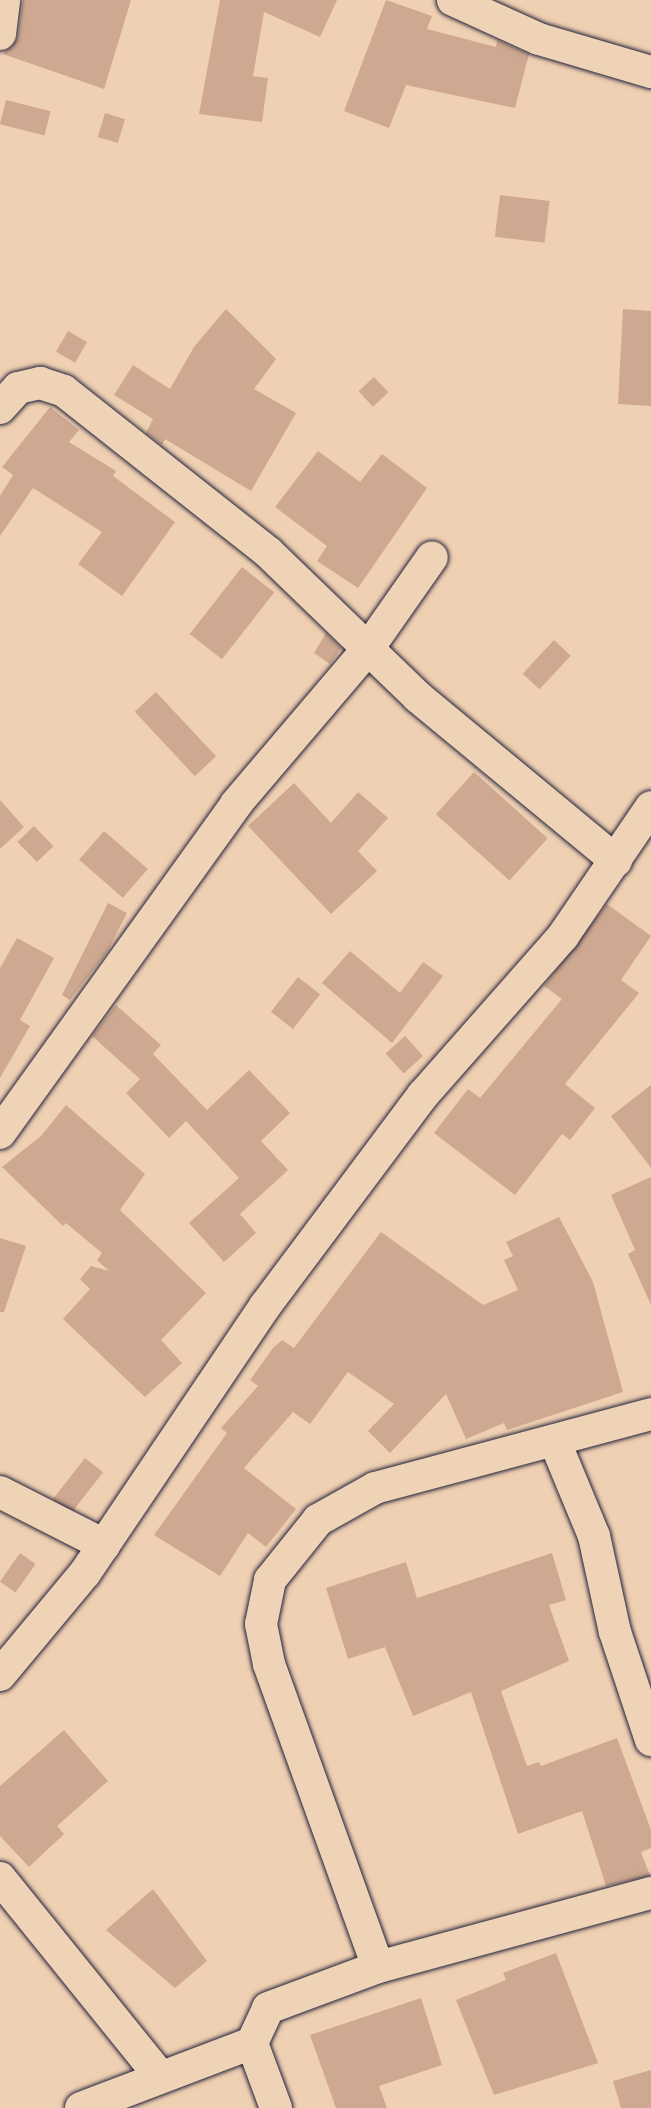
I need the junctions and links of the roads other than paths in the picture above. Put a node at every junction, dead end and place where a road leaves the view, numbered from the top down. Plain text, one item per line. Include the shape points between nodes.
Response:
1 (4, 0) edge
2 (453, 0) edge
3 (0, 34) edge
4 (651, 72) edge
5 (0, 408) edge
6 (432, 557) dead end
7 (367, 650) junction
8 (651, 807) edge
9 (616, 861) junction
10 (0, 1133) edge
11 (651, 1414) edge
12 (555, 1442) junction
13 (0, 1492) edge
14 (104, 1545) junction
15 (0, 1675) edge
16 (651, 1740) edge
17 (0, 1878) edge
18 (651, 1893) edge
19 (378, 1967) junction
20 (252, 2043) junction
21 (159, 2074) junction
22 (81, 2108) edge
23 (276, 2108) edge

1 - 3 street
2 - 4 street via 539,39
5 - 7 street via 18,388 40,383 64,391 268,553
6 - 7 street
7 - 9 street via 530,794
7 - 10 street via 236,804
8 - 9 street
9 - 14 street via 563,936 401,1124 265,1306
11 - 12 street
12 - 16 street via 594,1536 615,1632
12 - 19 street via 416,1473 348,1501 318,1520 289,1550 266,1590 261,1624 269,1664
13 - 14 street
14 - 15 street
17 - 21 street
18 - 19 street
19 - 20 street via 268,2008
20 - 21 street
20 - 23 street
21 - 22 street

